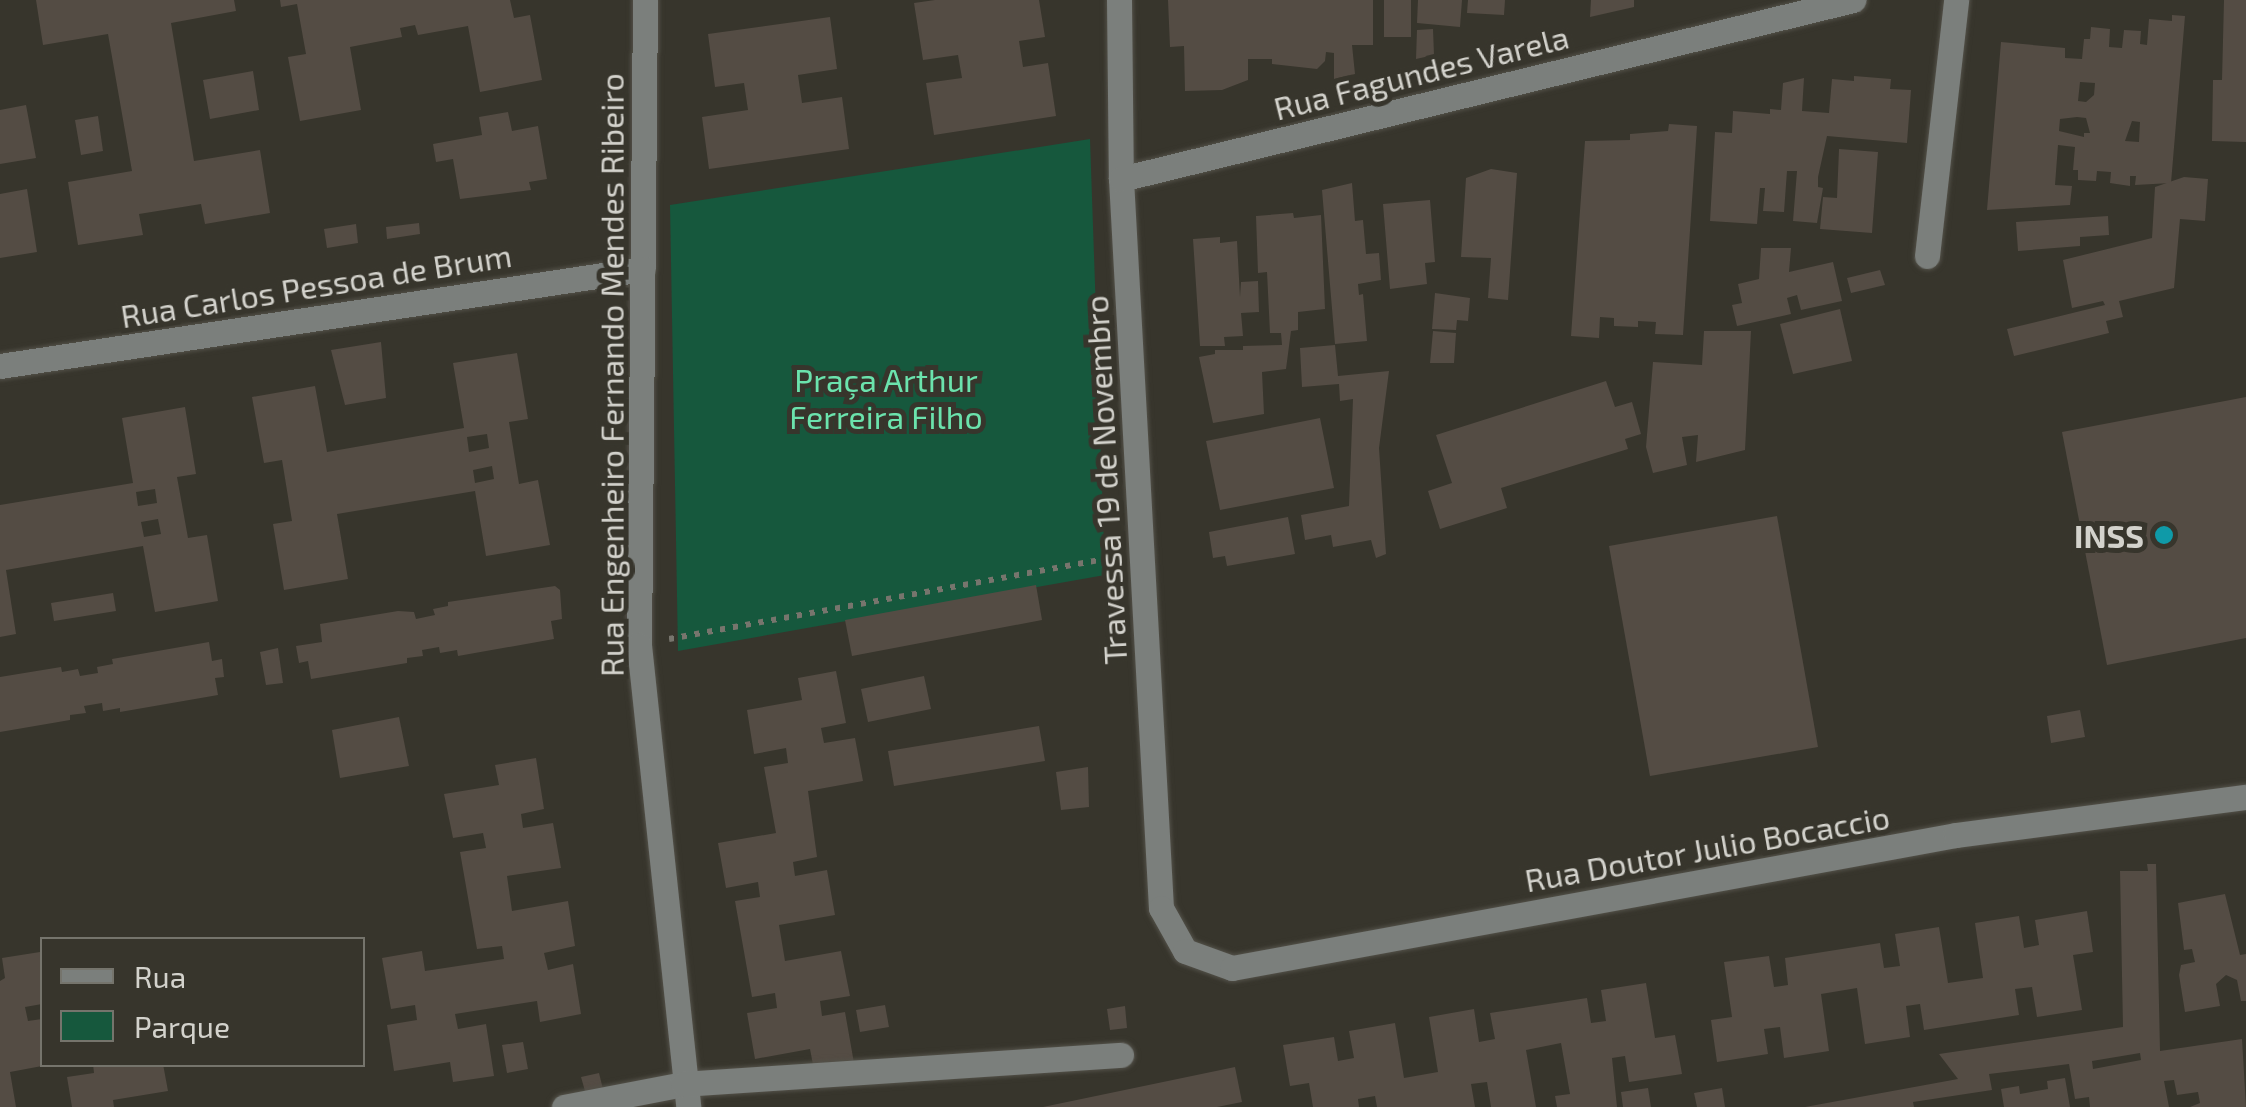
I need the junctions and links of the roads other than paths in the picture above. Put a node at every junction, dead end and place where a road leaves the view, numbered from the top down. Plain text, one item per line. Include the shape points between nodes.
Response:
1 (645, 0) edge
2 (1119, 0) edge
3 (1853, 0) edge
4 (1956, 0) edge
5 (1122, 179) junction
6 (1928, 256) dead end
7 (642, 269) junction
8 (0, 366) edge
9 (2246, 797) edge
10 (1184, 951) joint
11 (1120, 1055) dead end
12 (686, 1095) edge
13 (564, 1107) edge

1 - 7 street, Rua Engenheiro Fernando Mendes Ribeiro
2 - 5 street, Travessa 19 de Novembro
3 - 5 street, Rua Fagundes Varela
4 - 6 street
5 - 10 street, Travessa 19 de Novembro via 1161,908
7 - 8 street, Rua Carlos Pessoa de Brum
7 - 12 street, Rua Engenheiro Fernando Mendes Ribeiro via 639,644
9 - 10 street, Rua Doutor Julio Bocaccio via 1956,836 1232,968
11 - 12 street
12 - 13 street

